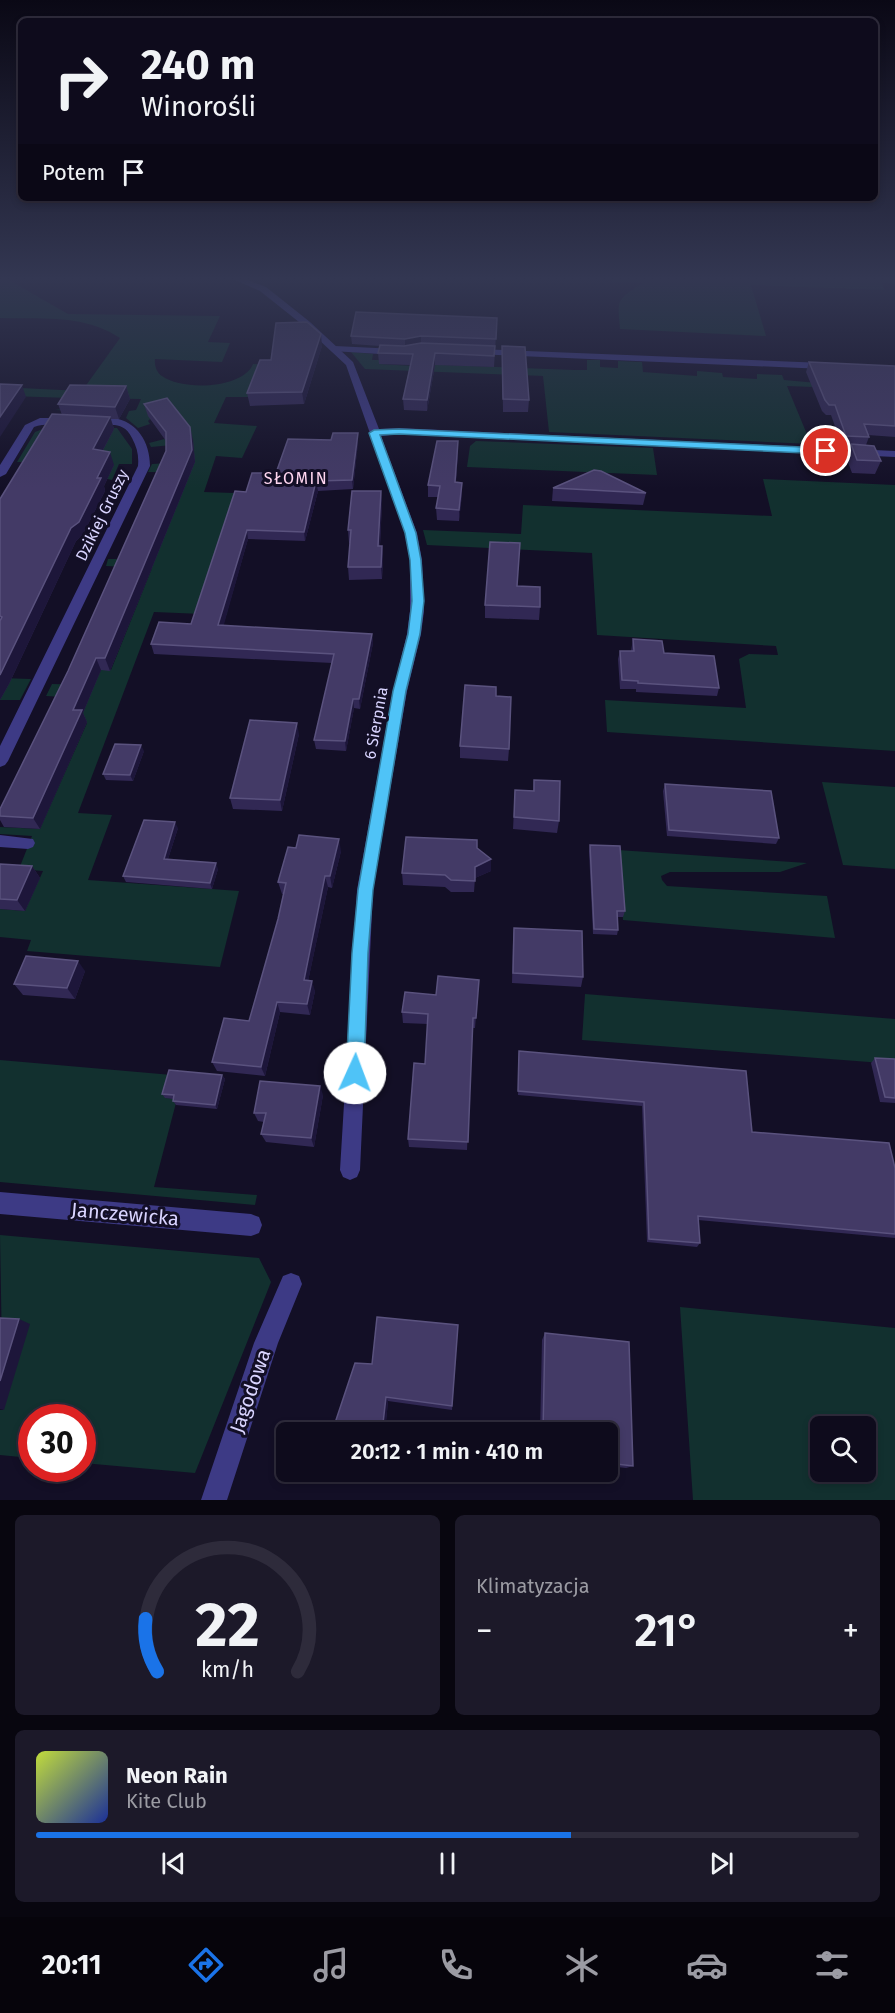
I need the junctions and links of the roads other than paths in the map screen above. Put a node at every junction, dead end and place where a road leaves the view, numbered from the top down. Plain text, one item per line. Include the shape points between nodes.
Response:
1 (335, 349) joint
2 (468, 351) edge
3 (405, 352) edge
4 (836, 367) edge
5 (374, 433) junction
6 (895, 454) edge
7 (0, 474) edge
8 (0, 760) edge
9 (0, 841) edge
10 (28, 843) dead end
11 (350, 1170) dead end
12 (0, 1203) edge
13 (251, 1225) dead end
14 (291, 1284) dead end
15 (214, 1500) edge

1 - 3 lane
1 - 5 street, 6 Sierpnia via 353,370
2 - 4 lane
5 - 6 street via 399,431
5 - 11 street, 6 Sierpnia via 411,533 418,601 365,890
7 - 8 street, Dzikiej Gruszy via 28,428 40,421 126,424 146,459
9 - 10 lane
12 - 13 street, Janczewicka
14 - 15 street, Jagodowa via 262,1354

